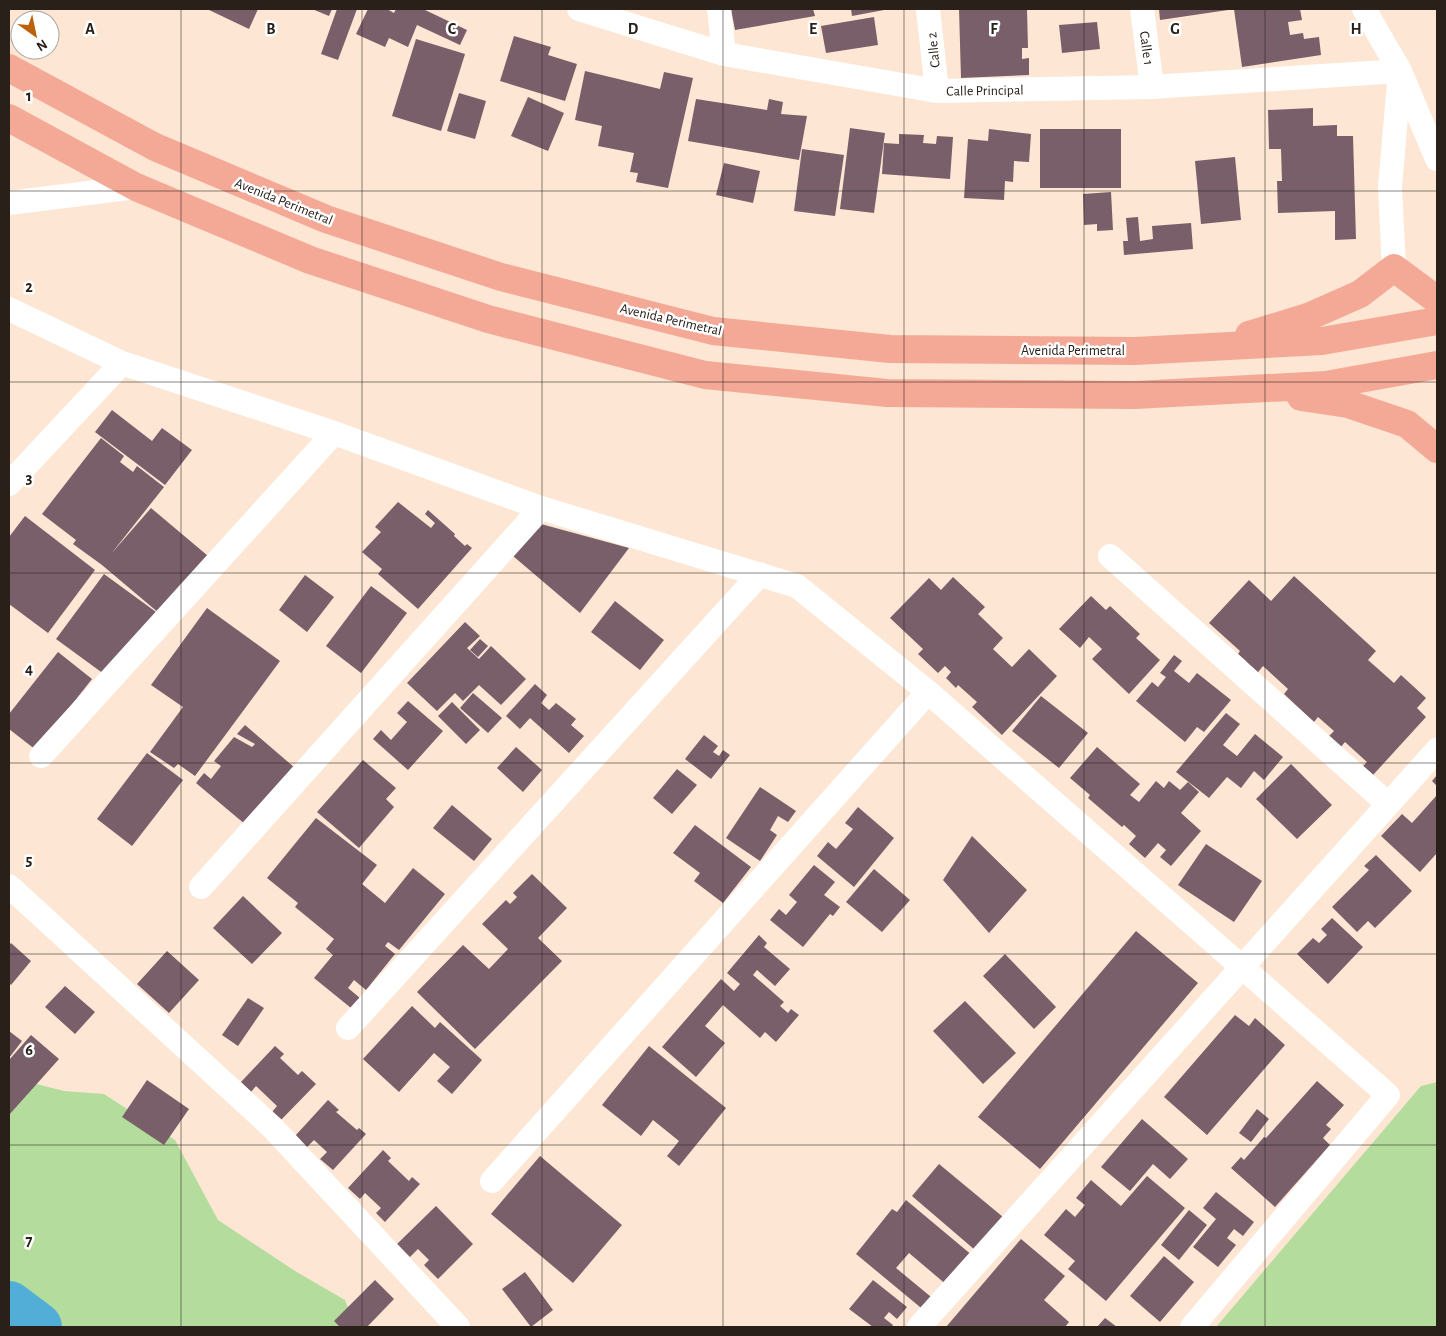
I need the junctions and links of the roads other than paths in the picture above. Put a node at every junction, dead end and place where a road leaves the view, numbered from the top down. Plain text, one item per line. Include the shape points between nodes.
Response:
1 (579, 9) edge
2 (719, 9) edge
3 (928, 9) edge
4 (1142, 9) edge
5 (1364, 9) edge
6 (724, 54) junction
7 (9, 68) edge
8 (1400, 71) junction
9 (1152, 87) junction
10 (937, 91) junction
11 (9, 118) edge
12 (1437, 159) edge
13 (136, 187) junction
14 (9, 203) edge
15 (1394, 268) junction
16 (1437, 300) edge
17 (9, 309) edge
18 (1437, 320) edge
19 (1211, 347) junction
20 (122, 363) junction
21 (1437, 365) edge
22 (1245, 389) junction
23 (334, 433) junction
24 (1437, 449) edge
25 (9, 484) edge
26 (541, 508) junction
27 (1110, 556) dead end
28 (760, 574) junction
29 (928, 692) junction
30 (1437, 750) edge
31 (41, 756) dead end
32 (1388, 804) junction
33 (9, 886) edge
34 (201, 887) dead end
35 (1241, 968) junction
36 (348, 1028) dead end
37 (492, 1181) dead end
38 (458, 1327) edge
39 (919, 1327) edge
40 (1192, 1327) edge

1 - 6 street, Calle Principal
2 - 6 street
3 - 10 street, Calle 2
4 - 9 street, Calle 1
5 - 8 street
6 - 10 street, Calle Principal
7 - 19 main road, Avenida Perimetral via 155,147 326,218 501,277 713,332 890,349 1134,351
8 - 9 street, Calle Principal
8 - 12 street
8 - 15 street via 1390,187
9 - 10 street, Calle Principal
11 - 13 main road
13 - 14 street
13 - 22 main road via 310,260 488,319 705,375 887,392 1135,395
15 - 16 main road
15 - 19 main road via 1360,294 1308,317
17 - 20 street
18 - 19 main road, Avenida Perimetral via 1322,341
20 - 23 street
20 - 25 street
21 - 22 main road via 1326,385
22 - 24 main road via 1348,404 1407,424
23 - 26 street
23 - 31 street
26 - 28 street
26 - 34 street
27 - 32 street
28 - 29 street via 797,586
28 - 36 street
29 - 35 street
29 - 37 street
30 - 32 street
32 - 35 street
33 - 38 street via 272,1127
35 - 39 street
35 - 40 street via 1388,1095

